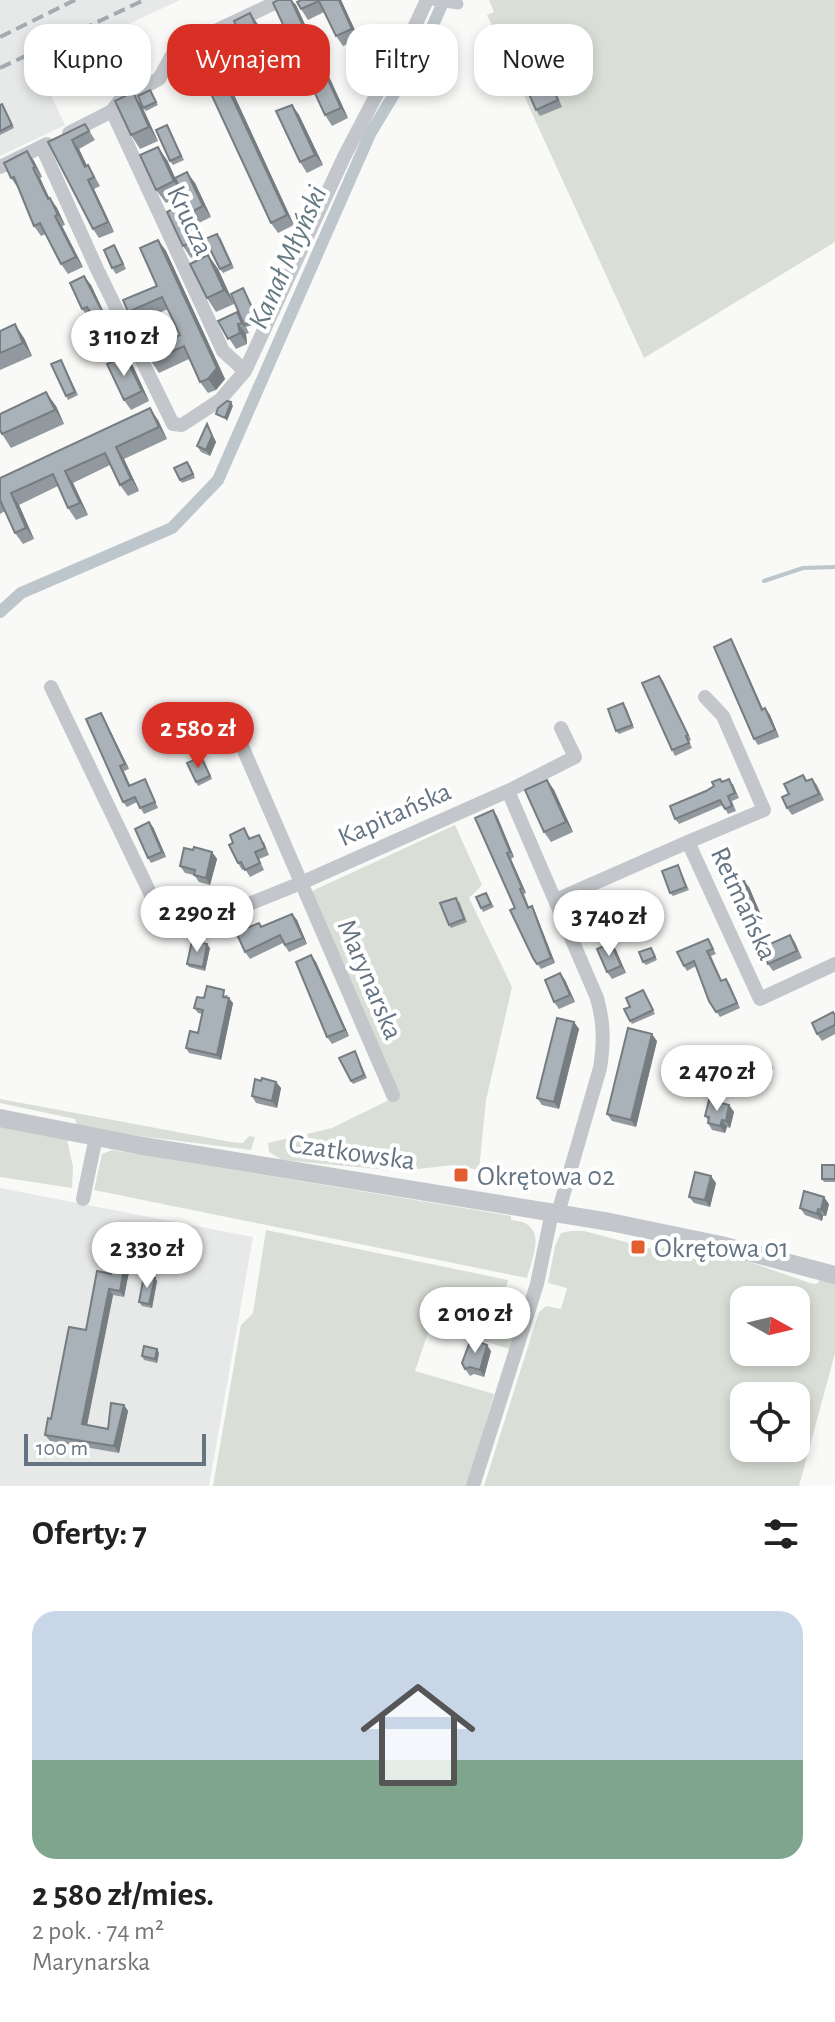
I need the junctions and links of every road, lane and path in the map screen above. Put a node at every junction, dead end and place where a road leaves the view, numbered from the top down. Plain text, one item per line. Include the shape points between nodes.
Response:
1 (281, 0) edge
2 (430, 0) edge
3 (458, 4) dead end
4 (112, 111) junction
5 (42, 147) junction
6 (0, 167) edge
7 (245, 371) junction
8 (51, 687) dead end
9 (705, 697) dead end
10 (561, 728) dead end
11 (239, 739) dead end
12 (508, 791) junction
13 (688, 842) junction
14 (301, 883) junction
15 (556, 900) junction
16 (835, 964) edge
17 (393, 1095) dead end
18 (0, 1118) edge
19 (96, 1137) junction
20 (83, 1199) dead end
21 (555, 1212) junction
22 (835, 1275) edge
23 (473, 1486) edge

1 - 4 street via 175,50 159,79 121,99
2 - 3 street
2 - 7 street via 344,157
4 - 5 street
4 - 7 street, Krucza via 223,351
5 - 6 street
5 - 7 street via 156,409 182,425 220,400
8 - 14 street via 151,895 224,914
9 - 13 street via 723,716 764,810
10 - 12 street, Kapitańska via 575,757
11 - 14 street, Marynarska
12 - 14 street, Kapitańska
12 - 15 street
13 - 15 street, Retmańska
13 - 16 street, Retmańska via 760,999
14 - 17 street, Marynarska
15 - 21 street via 597,998 604,1034 600,1068
18 - 19 street, Czatkowska
19 - 20 street
19 - 21 street, Czatkowska
21 - 22 street, Czatkowska via 721,1245
21 - 23 street

